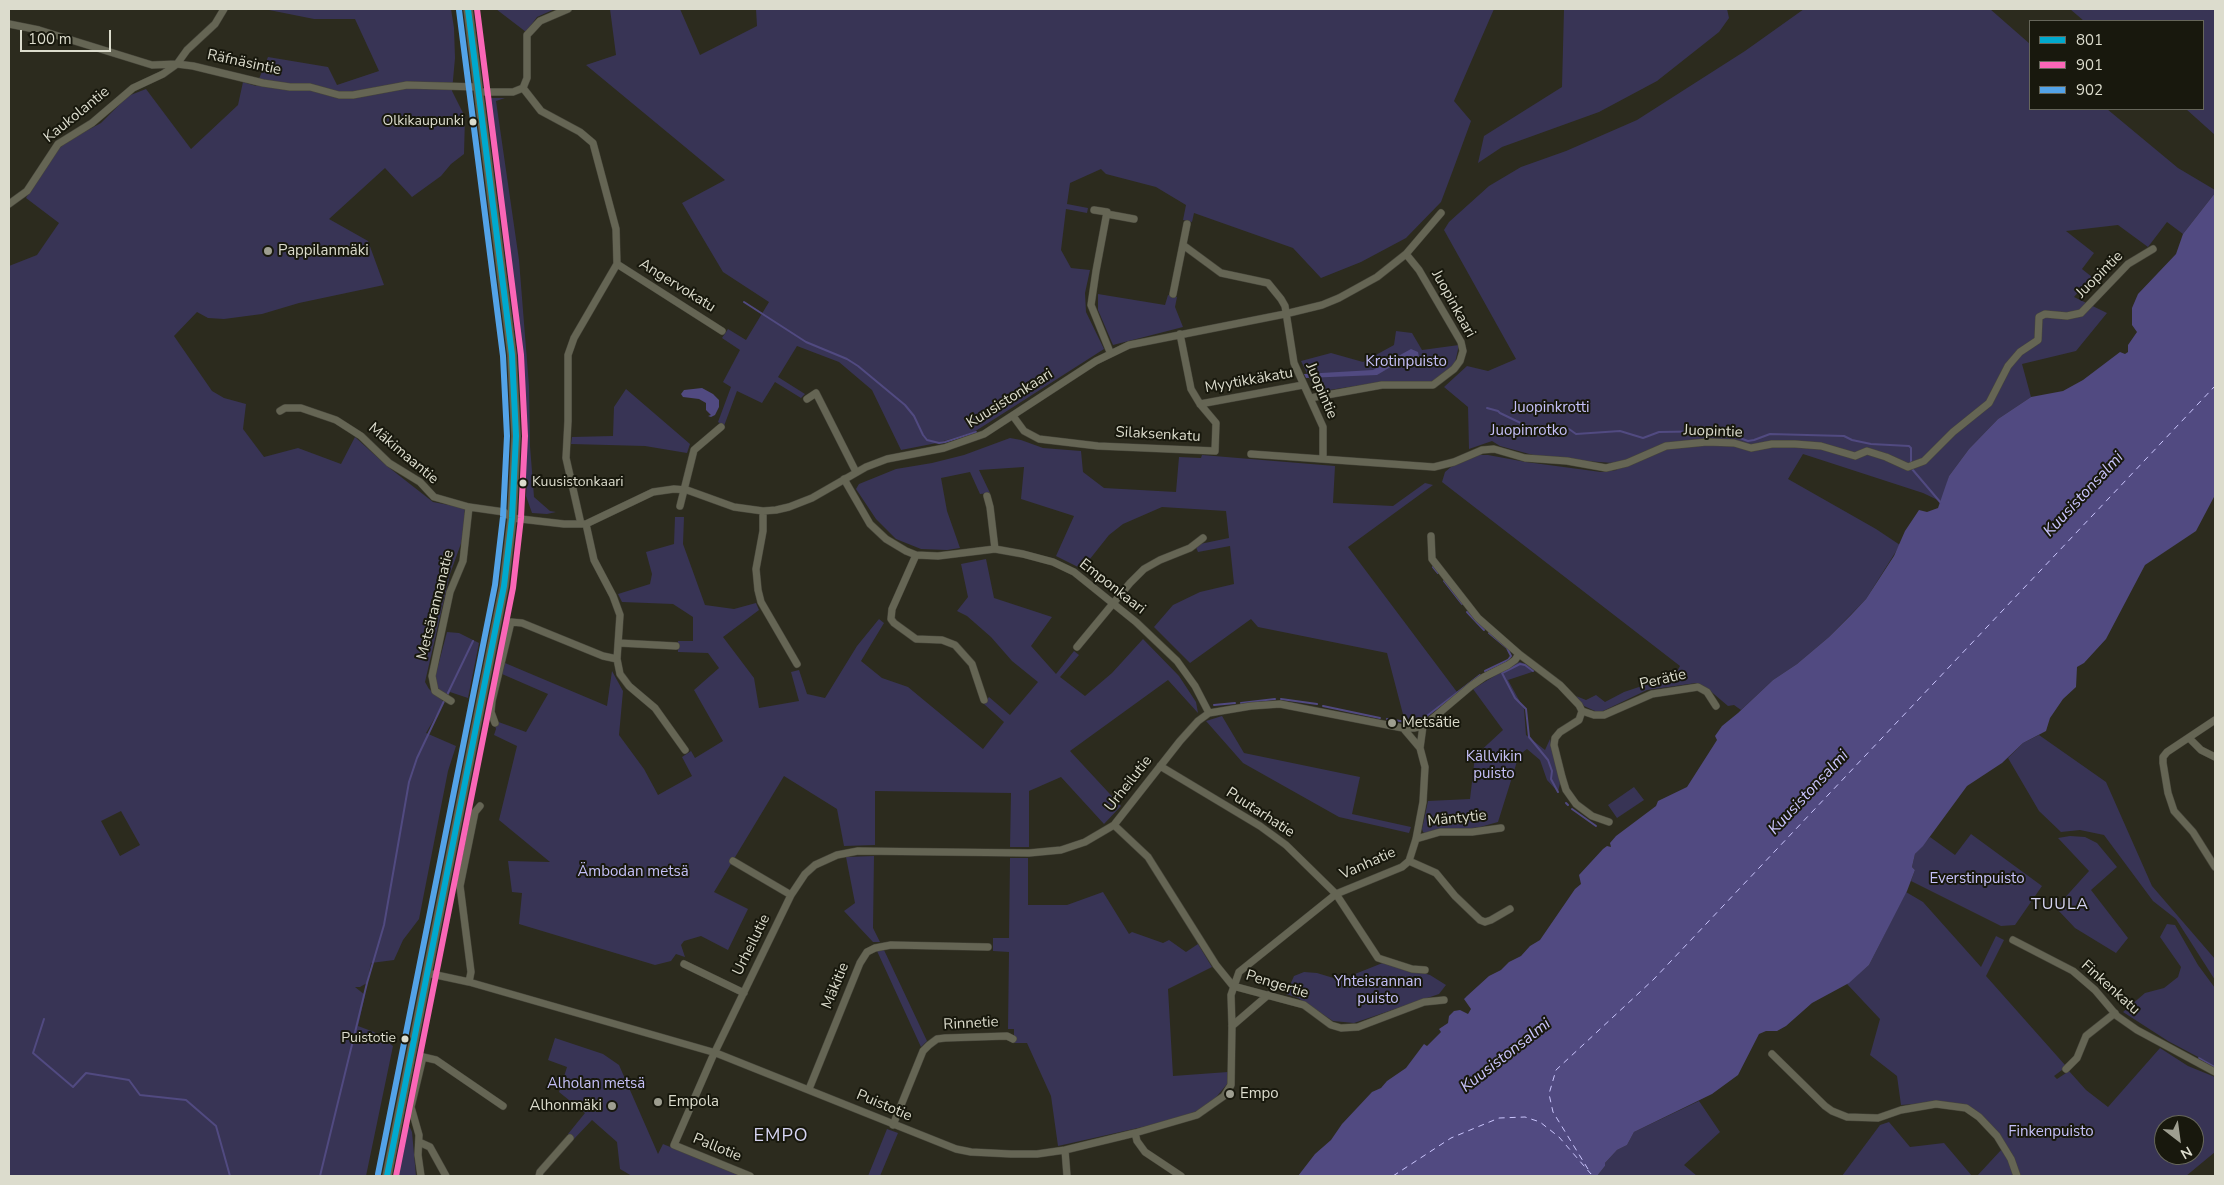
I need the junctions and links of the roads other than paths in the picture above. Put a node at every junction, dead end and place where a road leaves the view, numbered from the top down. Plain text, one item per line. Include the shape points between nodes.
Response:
1 (224, 9) edge
2 (468, 9) edge
3 (568, 9) edge
4 (9, 24) edge
5 (177, 64) junction
6 (523, 88) junction
7 (478, 89) junction
8 (9, 204) edge
9 (1094, 210) dead end
10 (1441, 213) dead end
11 (1107, 214) junction
12 (1134, 219) dead end
13 (1187, 224) dead end
14 (1183, 245) junction
15 (2153, 249) dead end
16 (1406, 254) junction
17 (616, 264) junction
18 (1173, 294) dead end
19 (1285, 314) junction
20 (722, 331) dead end
21 (1180, 334) junction
22 (1110, 352) junction
23 (1303, 386) junction
24 (1310, 398) junction
25 (808, 399) dead end
26 (1200, 404) junction
27 (280, 411) dead end
28 (1013, 416) junction
29 (720, 426) dead end
30 (1251, 454) dead end
31 (1323, 458) junction
32 (856, 472) junction
33 (844, 479) junction
34 (683, 490) junction
35 (987, 496) dead end
36 (680, 506) dead end
37 (469, 507) junction
38 (763, 511) junction
39 (512, 518) junction
40 (584, 524) junction
41 (1431, 536) dead end
42 (1203, 538) dead end
43 (995, 549) junction
44 (916, 555) junction
45 (1114, 604) junction
46 (619, 644) junction
47 (676, 646) dead end
48 (1078, 647) dead end
49 (1519, 654) junction
50 (617, 660) junction
51 (797, 664) dead end
52 (984, 700) dead end
53 (450, 701) dead end
54 (1716, 706) dead end
55 (1582, 710) junction
56 (1209, 713) junction
57 (2215, 720) edge
58 (495, 723) dead end
59 (1423, 726) junction
60 (1403, 728) junction
61 (2189, 738) junction
62 (1420, 748) junction
63 (685, 750) dead end
64 (2215, 757) edge
65 (1160, 766) junction
66 (480, 806) dead end
67 (1609, 822) dead end
68 (1114, 825) junction
69 (1501, 828) dead end
70 (1416, 839) junction
71 (733, 861) dead end
72 (1409, 861) junction
73 (2215, 864) edge
74 (1336, 894) junction
75 (791, 895) junction
76 (1510, 909) dead end
77 (2013, 940) dead end
78 (988, 947) dead end
79 (684, 964) dead end
80 (1425, 970) dead end
81 (427, 973) junction
82 (469, 982) junction
83 (1233, 986) junction
84 (744, 993) junction
85 (1268, 995) junction
86 (1444, 1000) dead end
87 (2115, 1013) junction
88 (1232, 1026) junction
89 (1013, 1039) dead end
90 (716, 1053) junction
91 (1772, 1054) dead end
92 (2066, 1070) dead end
93 (2215, 1072) edge
94 (809, 1089) junction
95 (503, 1106) dead end
96 (893, 1125) junction
97 (1135, 1133) junction
98 (570, 1138) dead end
99 (419, 1142) junction
100 (674, 1145) joint
101 (1065, 1150) junction
102 (387, 1176) edge
103 (421, 1176) edge
104 (446, 1176) edge
105 (539, 1176) edge
106 (750, 1176) edge
107 (1067, 1176) edge
108 (1181, 1176) edge
109 (2017, 1176) edge

1 - 5 street, Kaukolantie
2 - 7 main road
3 - 6 street via 540,21 527,36 527,78
4 - 5 street, Räfnäsintie via 39,30 152,65
5 - 7 street, Räfnäsintie via 263,83 310,86 339,95 407,85
5 - 8 street, Kaukolantie via 133,88 92,123 58,144 27,191
6 - 7 street, Räfnäsintie via 513,92
6 - 17 street via 541,111 580,132 593,143 616,229
7 - 39 main road via 512,355 516,436
9 - 11 street
10 - 16 street, Kuusistonkaari
11 - 12 street
11 - 22 street via 1091,305
13 - 14 street
14 - 18 street
14 - 19 street, Juopintie via 1221,273 1268,283 1281,299
15 - 31 street, Juopintie via 2128,264 2082,313 2067,316 2044,314 2039,317 2038,340 2020,352 2008,366 1989,402 1924,461 1908,468 1867,451 1854,456 1820,446 1772,444 1751,448 1734,443 1707,442 1666,446 1627,463 1606,468 1525,458 1494,449 1434,467
16 - 19 street, Kuusistonkaari via 1377,277 1339,298
16 - 24 street, Juopinkaari via 1462,342 1460,361 1434,385 1382,384
17 - 20 street, Angervokatu
17 - 40 street via 574,338 568,355 566,458
19 - 21 street, Kuusistonkaari
19 - 23 street, Juopintie via 1292,356
21 - 22 street, Kuusistonkaari
21 - 26 street, Silaksenkatu via 1189,380
22 - 28 street, Kuusistonkaari
23 - 24 street, Juopintie
23 - 26 street, Myytikkäkatu
24 - 31 street, Juopintie via 1323,427
25 - 32 street via 816,393
26 - 28 street, Silaksenkatu via 1216,423 1215,451 1098,446 1038,439 1024,431
27 - 37 street, Mäkimaantie via 301,408 344,424 389,463 420,482 434,497
28 - 32 street, Kuusistonkaari via 973,439 902,455
29 - 34 street via 694,450
30 - 31 street
32 - 33 street, Kuusistonkaari
33 - 38 street, Kuusistonkaari via 789,508
33 - 44 street, Emponkaari via 878,531 896,546
34 - 36 street
34 - 38 street, Kuusistonkaari via 724,505
34 - 40 street, Kuusistonkaari via 653,492
35 - 43 street
37 - 39 street, Mäkimaantie via 504,512
37 - 53 street, Metsärannanatie via 463,561 450,592 432,676 435,691
38 - 51 street via 756,569 758,590 761,602
39 - 40 street, Kuusistonkaari
39 - 81 main road via 504,586
40 - 46 street via 594,560 620,614
41 - 49 street via 1432,559 1443,574 1478,618
42 - 45 street via 1190,548 1144,569
43 - 44 street, Emponkaari via 950,556
43 - 45 street, Emponkaari via 1053,562 1074,572
44 - 52 street via 892,609 891,619 916,639 942,640 955,645 972,664
45 - 48 street
45 - 56 street, Emponkaari via 1183,668
46 - 47 street
46 - 50 street
49 - 55 street via 1560,685
49 - 59 street via 1508,665 1471,686
50 - 58 street via 522,623 511,622 492,701
50 - 63 street via 624,680 655,708
54 - 55 street, Perätie via 1707,692 1698,687 1652,694 1604,715
55 - 67 street via 1579,720 1560,732 1554,745 1566,790 1576,804 1592,816
56 - 60 street via 1280,704
56 - 65 street, Urheilutie via 1190,729
57 - 61 street
59 - 60 street
59 - 62 street
60 - 62 street, Vanhatie
61 - 64 street
61 - 73 street via 2163,757 2166,783 2174,811
62 - 70 street, Vanhatie via 1426,778
65 - 68 street, Urheilutie
65 - 74 street, Puutarhatie via 1286,845
66 - 82 street via 475,812 460,886 471,972
68 - 75 street, Urheilutie via 1085,842 1048,853 846,852 815,865
68 - 83 street, Pengertie via 1148,857 1216,965
69 - 70 street, Mäntytie via 1440,832
70 - 72 street, Vanhatie
71 - 75 street
72 - 74 street, Vanhatie via 1402,867
72 - 76 street via 1436,873 1480,920 1486,922
74 - 80 street, Puutarhatie via 1378,958
74 - 83 street, Vanhatie via 1245,966
75 - 84 street, Urheilutie
77 - 87 street, Finkenkatu via 2073,971
78 - 94 street, Mäkitie via 891,945 867,952
79 - 84 street
81 - 82 street, Puistotie
81 - 102 main road
82 - 90 street, Puistotie
83 - 85 street, Pengertie
83 - 88 street, Puistotie
84 - 90 street, Urheilutie
85 - 86 street, Pengertie via 1304,1004 1331,1024 1349,1028 1424,1002
85 - 88 street
87 - 92 street via 2086,1036 2079,1054
87 - 93 street, Finkenkatu via 2149,1038
88 - 97 street, Puistotie via 1231,1084 1224,1096 1197,1115
89 - 96 street, Rinnetie via 1007,1036 945,1038 928,1045
90 - 94 street, Puistotie
90 - 100 street, Urheilutie
91 - 109 street via 1825,1106 1839,1115 1869,1120 1908,1108 1936,1104 1966,1108 1997,1136
94 - 96 street, Puistotie
95 - 99 street via 436,1060 423,1058 411,1107
96 - 101 street, Puistotie via 934,1142 971,1152 1028,1154
97 - 101 street, Puistotie
97 - 108 street via 1145,1152
98 - 105 street
99 - 103 street
99 - 104 street via 430,1147
100 - 106 street, Pallotie
101 - 107 street

